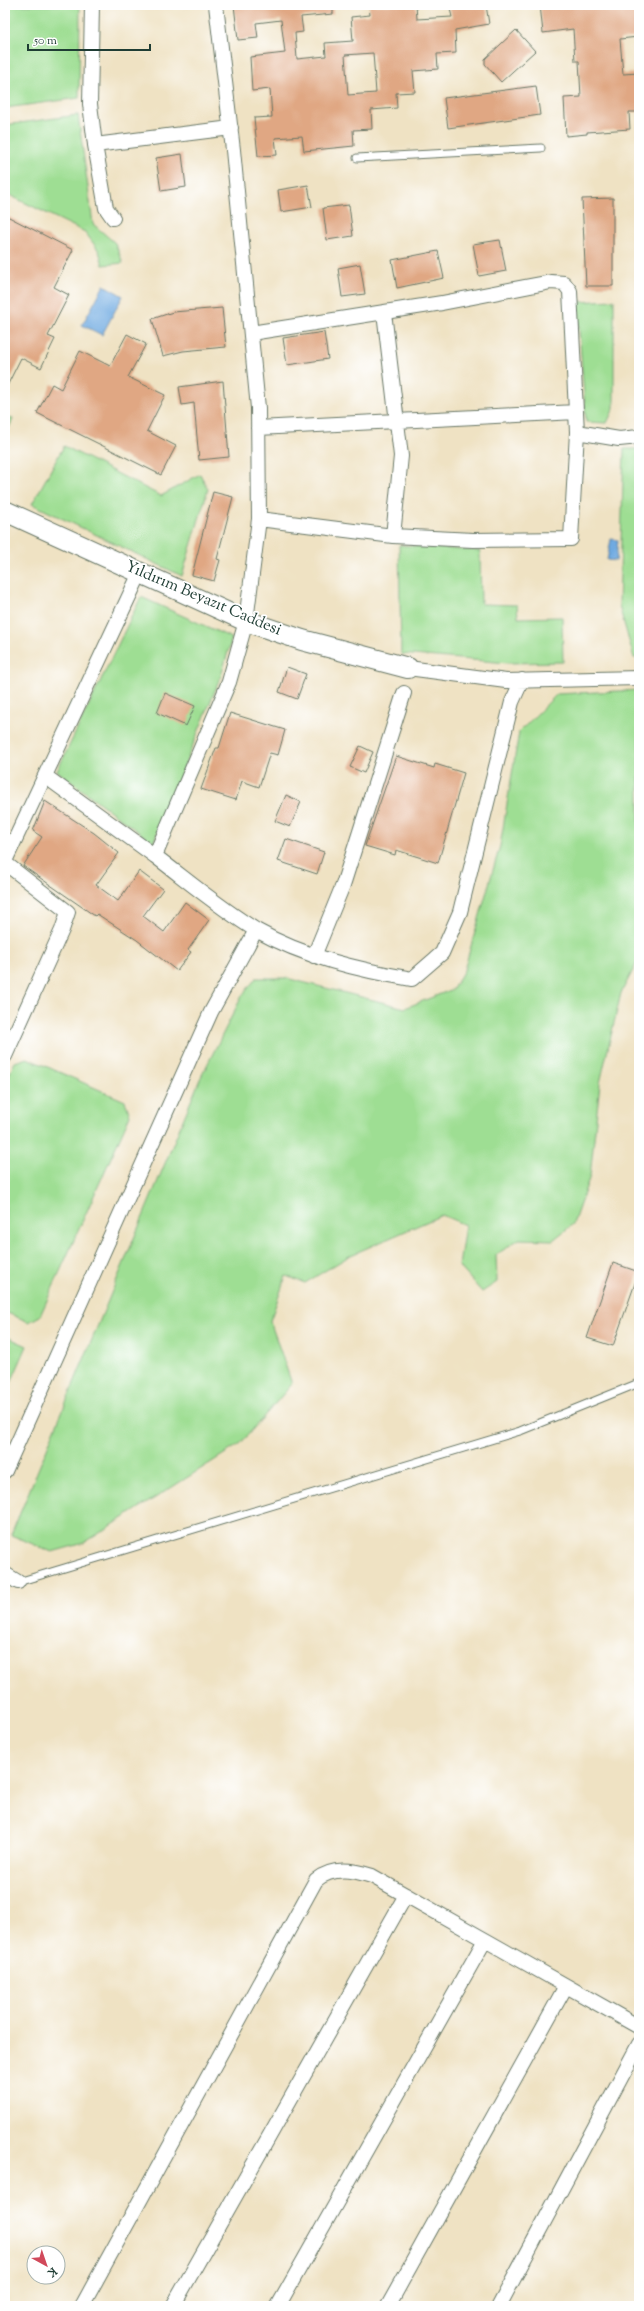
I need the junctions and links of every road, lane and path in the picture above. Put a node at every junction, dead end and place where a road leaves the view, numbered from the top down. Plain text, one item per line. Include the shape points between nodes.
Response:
1 (92, 5) edge
2 (216, 5) edge
3 (231, 128) junction
4 (95, 145) junction
5 (541, 148) dead end
6 (358, 158) dead end
7 (112, 218) dead end
8 (384, 312) junction
9 (251, 333) junction
10 (576, 412) junction
11 (398, 421) junction
12 (258, 428) junction
13 (577, 432) junction
14 (639, 437) edge
15 (5, 511) edge
16 (260, 519) junction
17 (393, 536) junction
18 (140, 573) junction
19 (246, 621) junction
20 (408, 668) joint
21 (639, 678) edge
22 (522, 680) junction
23 (404, 694) dead end
24 (45, 776) junction
25 (155, 856) junction
26 (5, 862) edge
27 (256, 930) junction
28 (314, 956) junction
29 (5, 1056) edge
30 (639, 1383) edge
31 (5, 1471) edge
32 (5, 1574) edge
33 (18, 1582) joint
34 (406, 1895) junction
35 (485, 1940) junction
36 (566, 1986) junction
37 (639, 2027) edge
38 (639, 2044) edge
39 (82, 2306) edge
40 (173, 2306) edge
41 (278, 2306) edge
42 (388, 2306) edge
43 (499, 2306) edge

1 - 4 street via 90,104
2 - 3 street
3 - 4 street
3 - 9 street
4 - 7 street via 106,208
5 - 6 lane
8 - 9 street
8 - 10 street via 551,282 564,283 570,291
8 - 11 street
9 - 12 street
10 - 11 street
10 - 13 street
11 - 12 street
11 - 17 street via 401,456
12 - 16 street
13 - 14 street via 619,439
13 - 17 street via 571,539 473,540
15 - 18 street, Yıldırım Beyazıt Caddesi
16 - 17 street
16 - 19 street
18 - 19 street, Yıldırım Beyazıt Caddesi
18 - 24 street
19 - 20 street, Yıldırım Beyazıt Caddesi via 302,640
19 - 25 street via 230,682
20 - 22 street
21 - 22 street
22 - 28 street via 512,702 460,912 442,953 412,979 374,973
23 - 28 street via 343,885
24 - 25 street
24 - 26 street
25 - 27 street
26 - 29 street via 68,912
27 - 28 street
27 - 31 street via 211,1012
30 - 33 lane via 520,1431
32 - 33 street
34 - 35 street
34 - 39 street via 372,1876 352,1870 325,1873 316,1880
34 - 40 street
35 - 36 street
35 - 41 street
36 - 37 street
36 - 42 street
38 - 43 street

